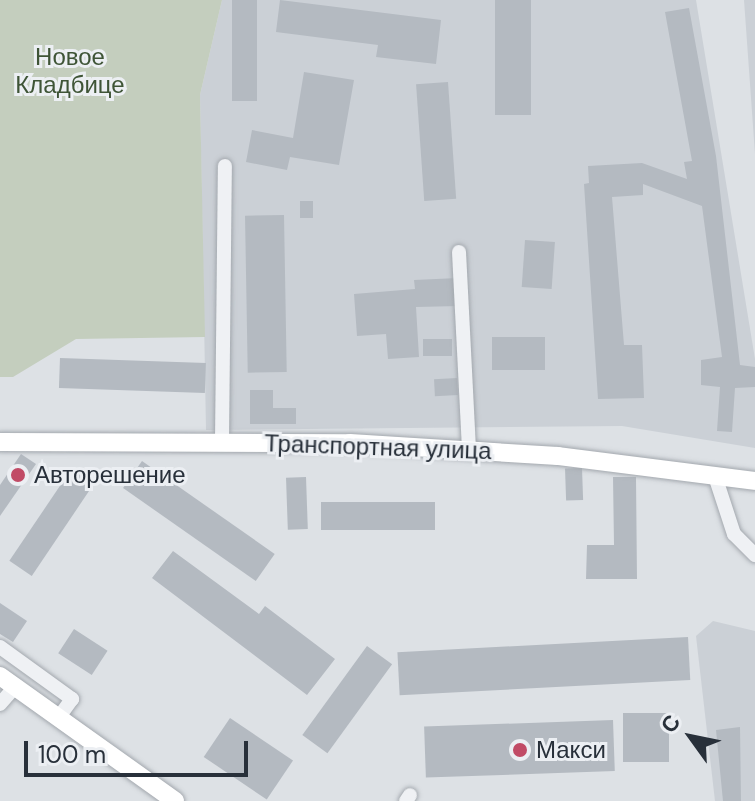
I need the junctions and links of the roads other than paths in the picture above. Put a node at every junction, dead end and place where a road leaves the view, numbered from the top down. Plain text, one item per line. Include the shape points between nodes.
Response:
1 (225, 166) dead end
2 (459, 252) dead end
3 (222, 441) junction
4 (0, 442) edge
5 (469, 450) junction
6 (715, 476) junction
7 (755, 481) edge
8 (755, 555) edge
9 (0, 647) edge
10 (8, 682) edge
11 (0, 704) edge
12 (58, 718) junction
13 (175, 801) edge

1 - 3 lane
2 - 5 lane
3 - 4 main road, Транспортная улица
3 - 5 main road, Транспортная улица
5 - 6 main road, Транспортная улица
6 - 7 main road, Транспортная улица
6 - 8 lane via 734,534
9 - 12 lane via 72,699
10 - 11 lane
10 - 12 main road
12 - 13 main road

